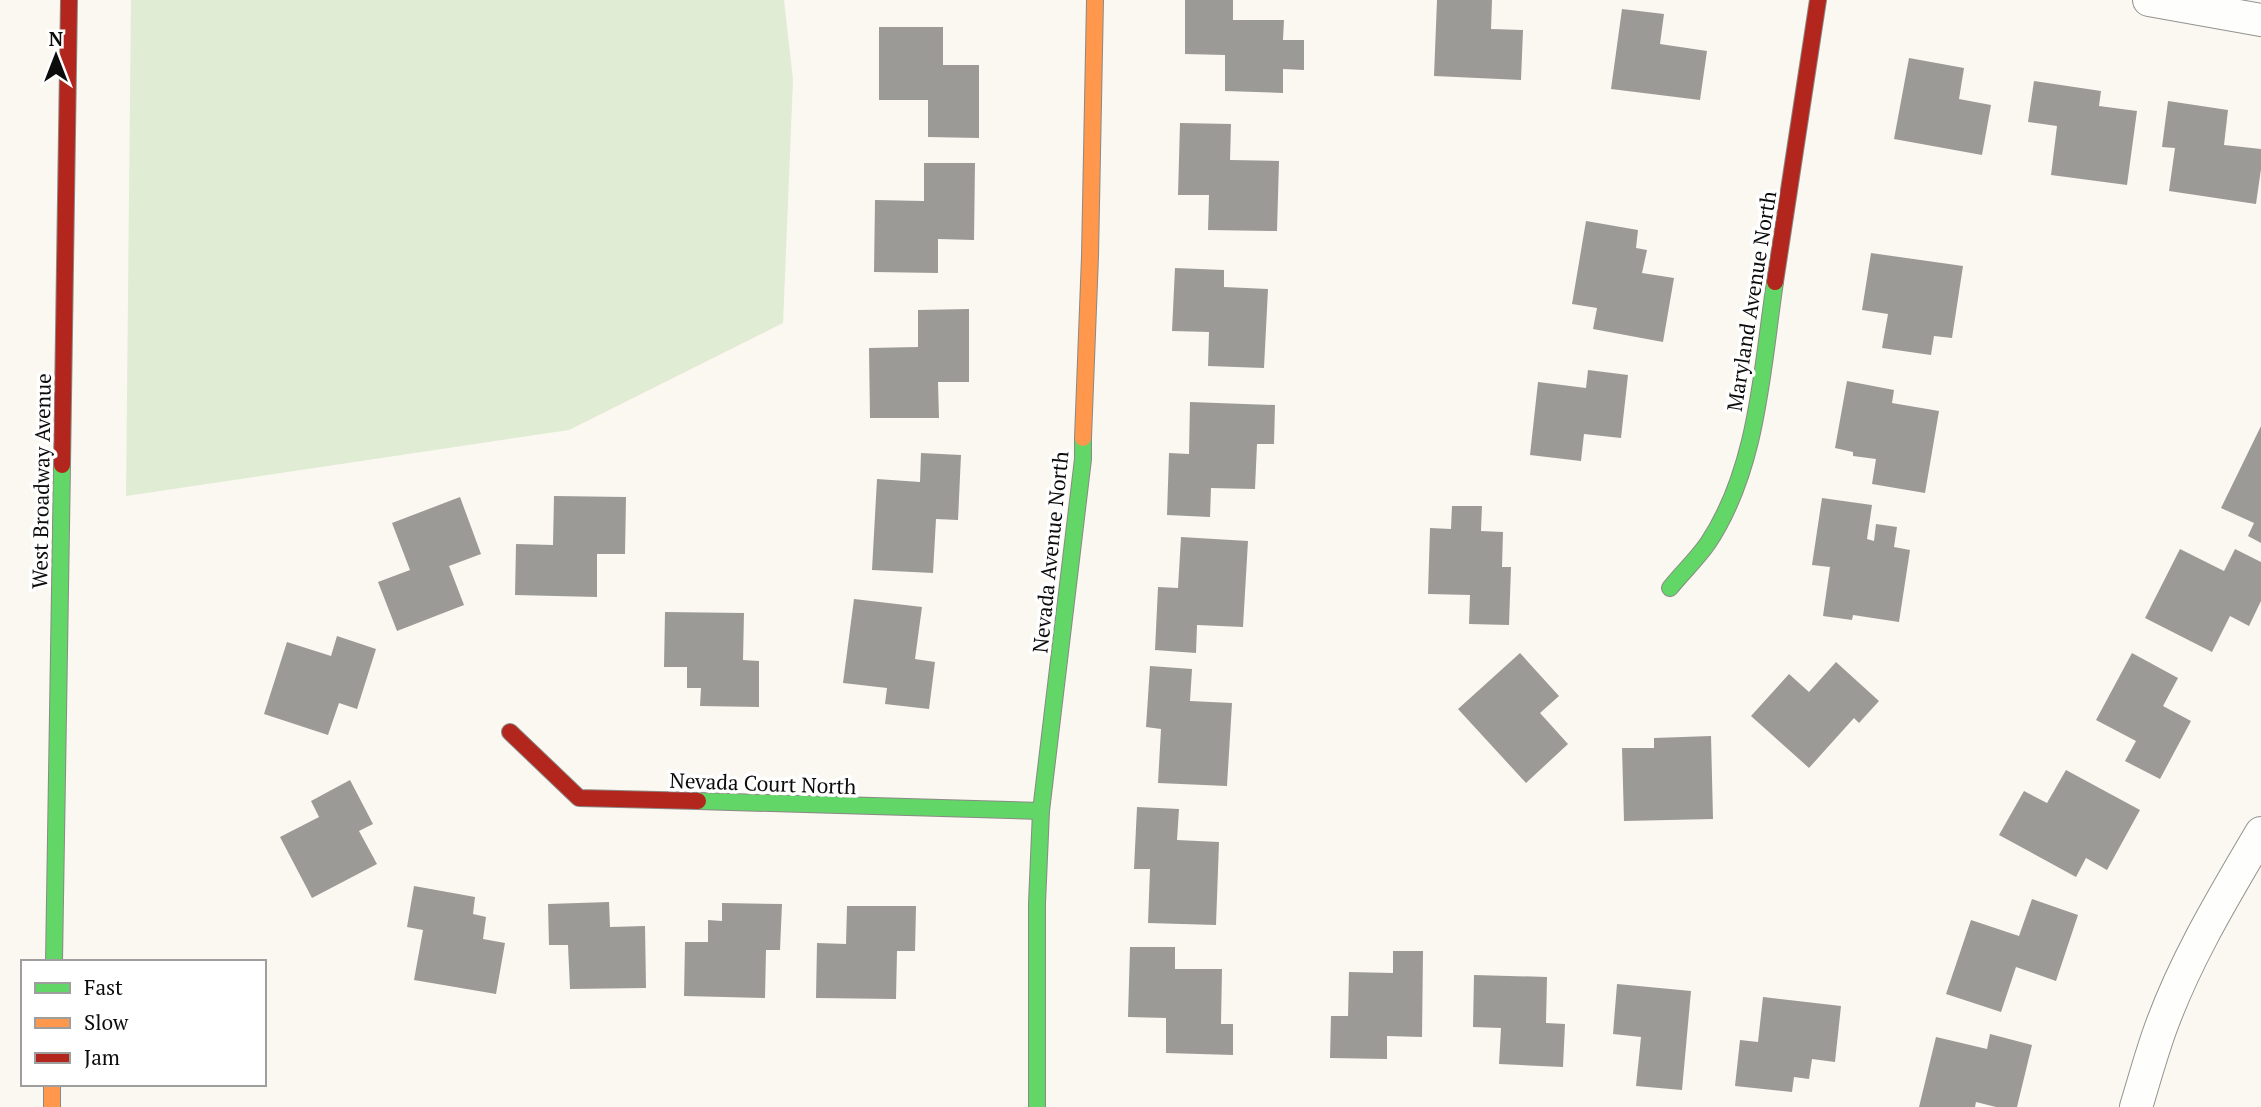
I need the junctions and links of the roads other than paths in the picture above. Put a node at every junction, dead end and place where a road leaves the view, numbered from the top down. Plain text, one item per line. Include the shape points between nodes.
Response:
1 (69, 0) edge
2 (1095, 0) edge
3 (1818, 0) edge
4 (2149, 0) edge
5 (2261, 20) edge
6 (1670, 588) dead end
7 (510, 732) dead end
8 (1041, 811) junction
9 (2261, 832) edge
10 (54, 960) edge
11 (52, 1086) edge
12 (52, 1107) edge
13 (1037, 1107) edge
14 (2136, 1107) edge

1 - 10 street, West Broadway Avenue
2 - 8 street, Nevada Avenue North via 1083,459
3 - 6 street, Maryland Avenue North via 1751,439 1733,494 1708,543
4 - 5 street
7 - 8 street, Nevada Court North via 579,798
8 - 13 street, Nevada Avenue North
9 - 14 street via 2181,980
11 - 12 street

